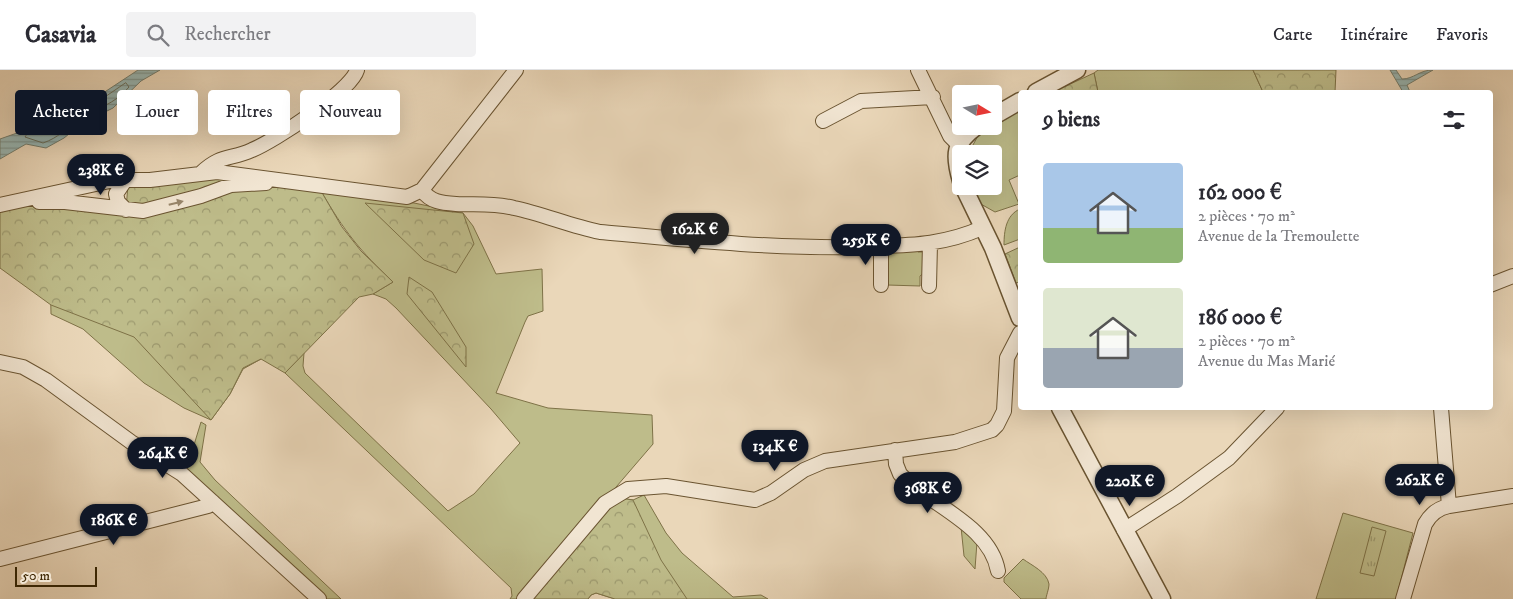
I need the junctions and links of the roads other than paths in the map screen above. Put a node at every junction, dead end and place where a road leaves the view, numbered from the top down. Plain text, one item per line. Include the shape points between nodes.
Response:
1 (357, 70) edge
2 (516, 70) edge
3 (918, 70) edge
4 (1077, 70) edge
5 (1040, 90) edge
6 (933, 97) junction
7 (1018, 102) edge
8 (1002, 111) edge
9 (823, 122) dead end
10 (968, 135) edge
11 (958, 144) joint
12 (200, 173) junction
13 (126, 180) junction
14 (288, 182) junction
15 (422, 190) junction
16 (967, 195) edge
17 (3, 203) edge
18 (126, 210) junction
19 (982, 228) junction
20 (930, 244) junction
21 (880, 246) junction
22 (1513, 276) edge
23 (1493, 284) edge
24 (881, 285) dead end
25 (928, 286) dead end
26 (1018, 312) edge
27 (1018, 337) edge
28 (0, 362) edge
29 (1061, 410) edge
30 (1275, 410) edge
31 (1441, 410) edge
32 (895, 450) junction
33 (1513, 496) edge
34 (213, 502) junction
35 (1449, 506) junction
36 (1124, 530) junction
37 (0, 559) edge
38 (998, 571) dead end
39 (319, 599) edge
40 (524, 599) edge
41 (1162, 599) edge
42 (1402, 599) edge

1 - 12 street via 347,86 291,127 251,151 218,159
2 - 15 street
3 - 6 street
4 - 5 street
6 - 9 street via 861,101
6 - 11 street via 950,136
7 - 8 street
10 - 11 street
12 - 13 street
12 - 14 street via 237,173
13 - 17 street
13 - 18 street via 116,194 118,202
14 - 15 street via 407,197
18 -> 14 street via 143,211 231,185
15 - 21 street via 442,204 510,207 600,232 783,248
16 - 19 street
17 - 18 street via 65,202
19 - 20 street via 963,237
19 - 26 street via 999,260
20 - 21 street
20 - 25 street
21 - 24 street
22 - 23 street
27 - 32 street via 1007,358 1005,402 997,425 986,433 955,442
28 - 34 street via 23,366 60,388 131,442 182,474
29 - 36 street
30 - 36 street via 1229,458
31 - 35 street
32 - 38 street via 900,474 976,533 989,547
32 - 40 street via 825,461 756,500 666,486 628,489 606,503
33 - 35 street
34 - 37 street via 154,521
34 - 39 street
35 - 42 street via 1429,517 1425,524
36 - 41 street

